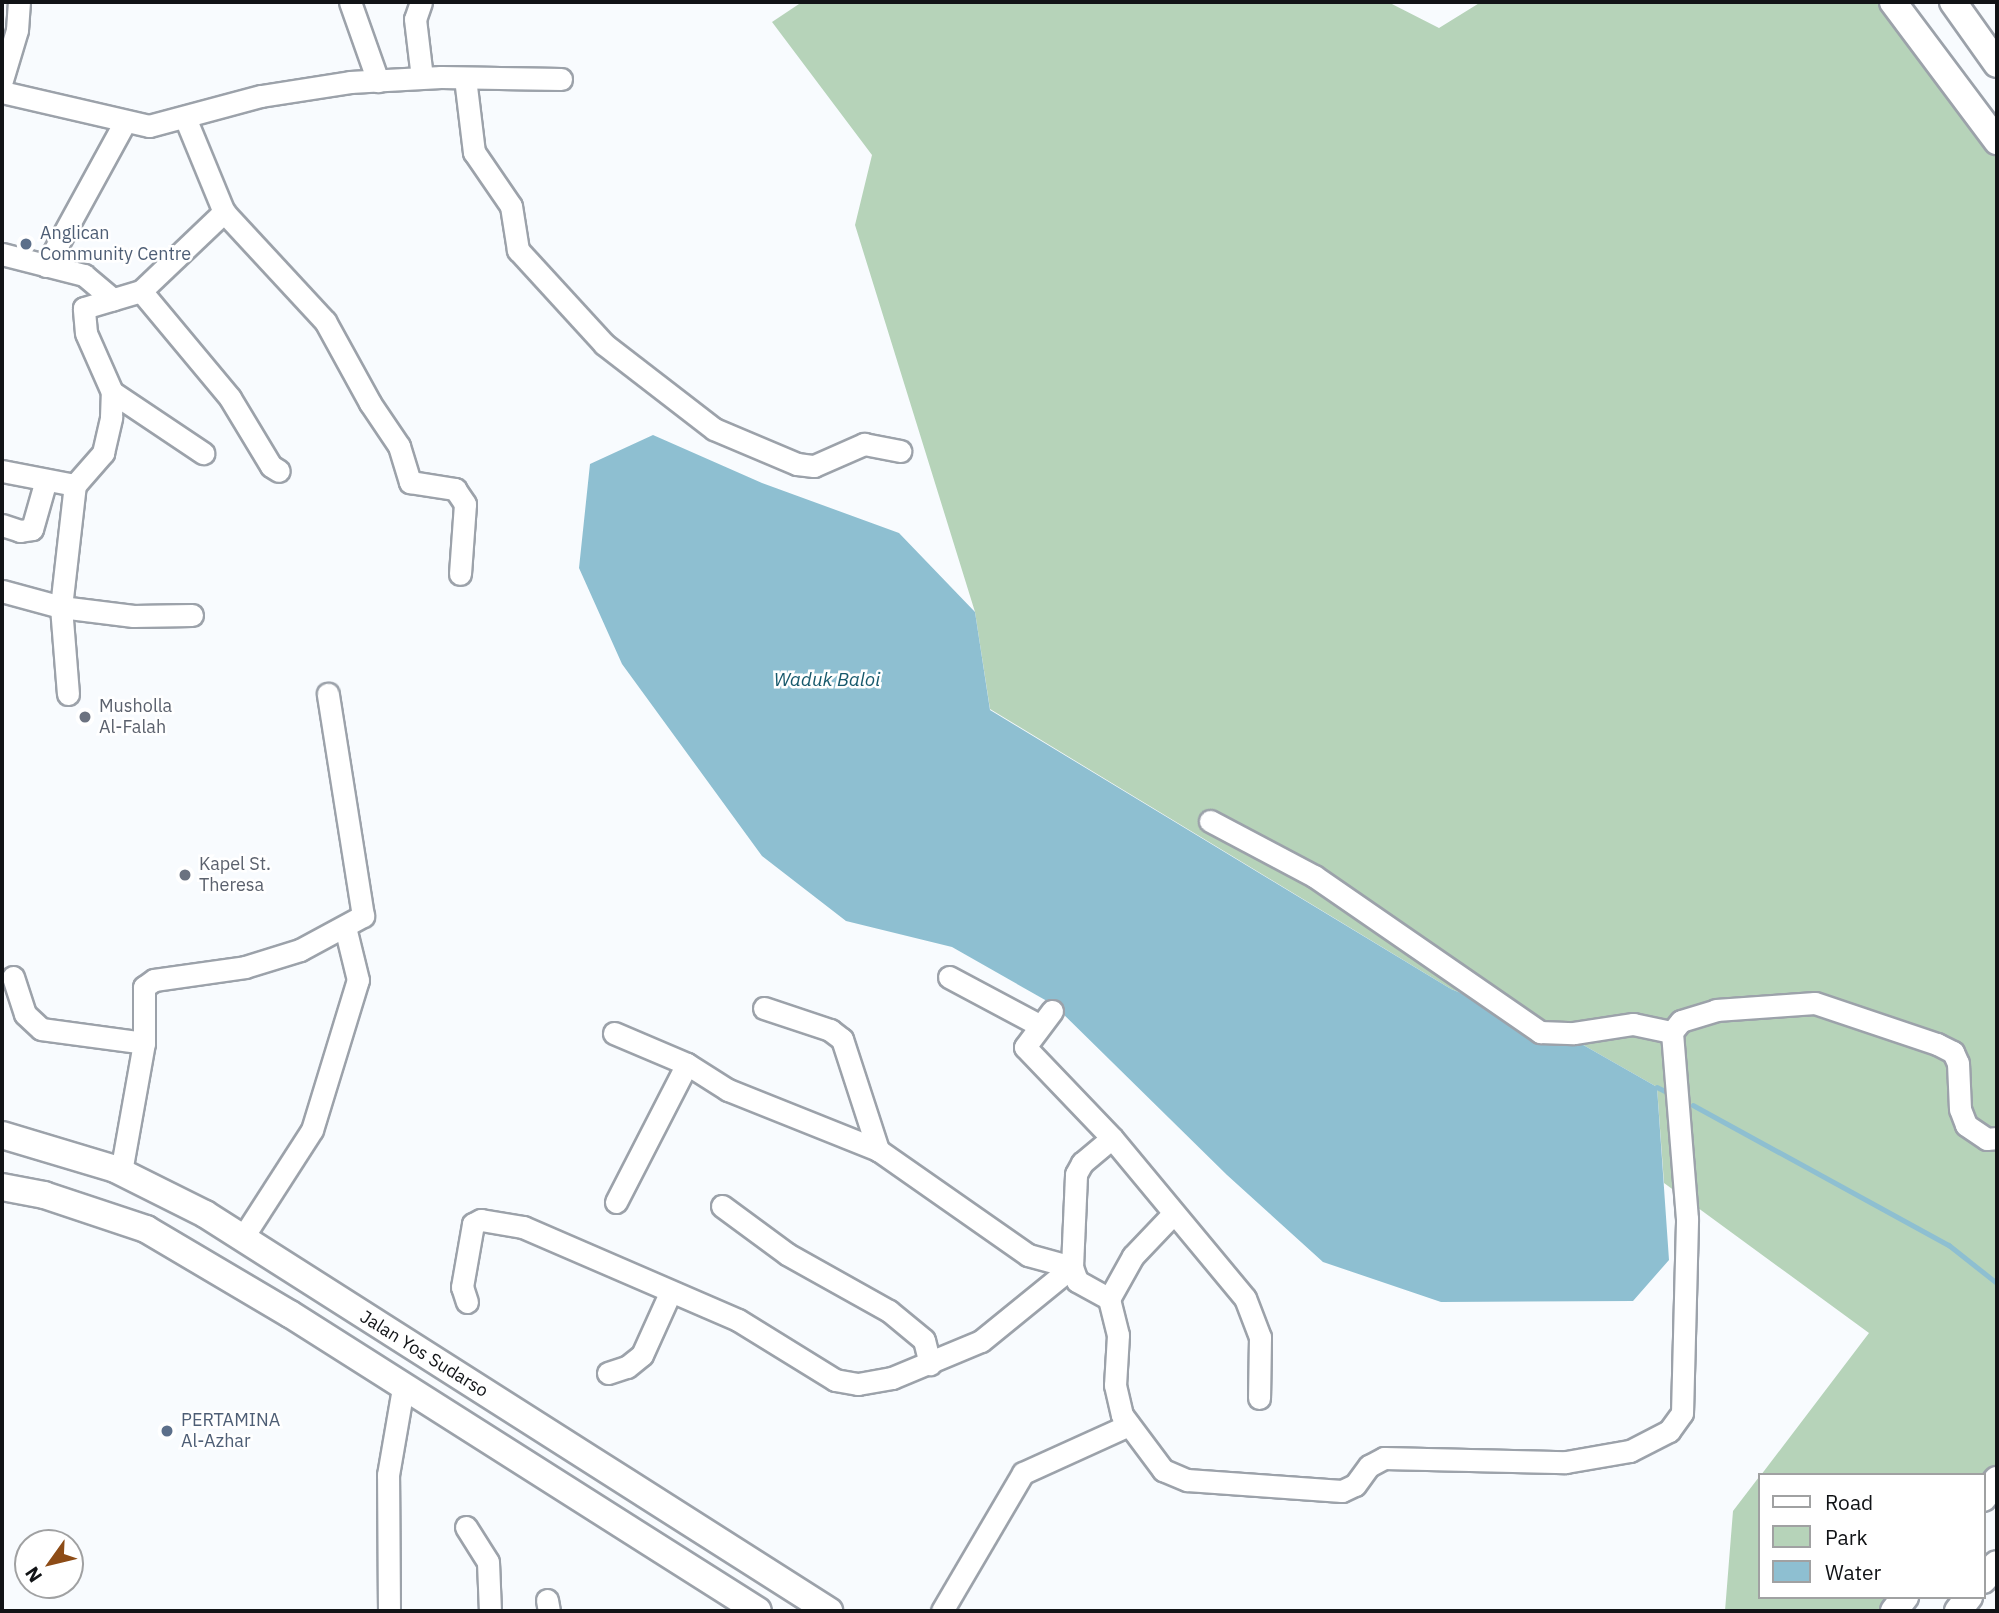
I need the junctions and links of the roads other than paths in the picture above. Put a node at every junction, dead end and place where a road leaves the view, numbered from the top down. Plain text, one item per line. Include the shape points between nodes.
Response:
1 (19, 2) edge
2 (350, 2) edge
3 (421, 2) edge
4 (1893, 2) edge
5 (1953, 2) edge
6 (1997, 64) edge
7 (422, 78) junction
8 (465, 78) junction
9 (561, 79) dead end
10 (2, 80) edge
11 (378, 81) junction
12 (2, 92) edge
13 (186, 120) junction
14 (125, 122) junction
15 (1997, 141) edge
16 (224, 212) junction
17 (2, 254) edge
18 (46, 266) junction
19 (141, 291) junction
20 (113, 299) junction
21 (112, 392) junction
22 (900, 451) dead end
23 (203, 453) dead end
24 (2, 471) edge
25 (279, 471) dead end
26 (46, 480) junction
27 (75, 485) junction
28 (2, 525) edge
29 (460, 573) dead end
30 (2, 591) edge
31 (61, 607) junction
32 (192, 615) dead end
33 (68, 694) dead end
34 (328, 694) dead end
35 (1210, 821) dead end
36 (345, 927) junction
37 (13, 977) dead end
38 (949, 977) dead end
39 (764, 1008) dead end
40 (614, 1032) dead end
41 (1672, 1032) junction
42 (144, 1043) junction
43 (687, 1064) junction
44 (2, 1135) edge
45 (1112, 1138) junction
46 (1997, 1138) edge
47 (878, 1150) junction
48 (121, 1172) junction
49 (2, 1187) edge
50 (616, 1202) dead end
51 (722, 1206) dead end
52 (1174, 1213) junction
53 (243, 1237) junction
54 (1072, 1267) junction
55 (328, 1293) junction
56 (670, 1293) junction
57 (1110, 1299) junction
58 (467, 1302) dead end
59 (306, 1325) junction
60 (930, 1364) junction
61 (608, 1373) dead end
62 (403, 1388) junction
63 (1259, 1398) dead end
64 (1129, 1425) junction
65 (1997, 1480) edge
66 (1985, 1495) edge
67 (466, 1527) dead end
68 (1997, 1563) edge
69 (1985, 1578) edge
70 (389, 1611) edge
71 (490, 1611) edge
72 (758, 1611) edge
73 (829, 1611) edge
74 (943, 1611) edge

1 - 10 street via 17,30
2 - 11 street
3 - 7 street via 415,19
4 - 15 main road
5 - 6 main road
7 - 8 street
7 - 11 street
8 - 9 street
8 - 22 street via 474,152 511,206 518,250 604,344 713,429 797,464 814,466 864,444
11 - 13 street via 261,96
12 - 14 street
13 - 14 street via 149,127
13 - 16 street
14 - 18 street
16 - 19 street
16 - 29 street via 325,321 399,446 410,482 455,489 465,504
17 - 18 street
18 - 20 street via 84,275
19 - 20 street
19 - 25 street via 230,398 271,466
20 - 21 street via 84,308 82,318
21 - 23 street
21 - 27 street via 103,453
24 - 26 street
26 - 27 street
26 - 28 street via 32,529 20,531
27 - 31 street
30 - 31 street
31 - 32 street via 133,616
31 - 33 street
34 - 36 street via 365,908 360,920
35 - 41 street via 1314,876 1539,1032 1574,1033 1633,1024
36 - 42 street via 300,950 245,967 149,982 141,992
36 - 53 street via 358,981 315,1122
37 - 42 street via 25,1014 40,1029
38 - 45 street via 1045,1018 1025,1041 1027,1051
39 - 47 street via 830,1030 842,1040
40 - 43 street
41 - 46 street via 1676,1023 1716,1010 1830,1005 1953,1052 1966,1125 1987,1139
41 - 64 street via 1687,1219 1682,1413 1669,1431 1630,1451 1566,1462 1384,1458 1342,1491 1174,1477 1151,1458
42 - 48 street
43 - 47 street via 729,1090
43 - 50 street
44 - 48 main road, Jalan Yos Sudarso
45 - 52 street
45 - 54 street via 1082,1163 1076,1174
47 - 54 street via 1028,1255
48 - 53 main road, Jalan Yos Sudarso
49 - 59 main road via 44,1195 146,1229
51 - 60 street via 787,1254 889,1311 924,1340
52 - 57 street via 1133,1256
52 - 63 street via 1252,1308 1260,1338
53 - 55 main road, Jalan Yos Sudarso
54 - 57 street via 1077,1281
54 - 60 street via 999,1330
55 - 59 main road
55 - 73 main road, Jalan Yos Sudarso
56 - 58 street via 536,1231 481,1220 472,1226 462,1287
56 - 60 street via 737,1320 817,1371 845,1383 892,1378
56 - 61 street via 642,1355 627,1367
57 - 64 street via 1118,1335 1117,1405
59 - 62 main road
62 - 70 street via 388,1475
62 - 72 main road
64 - 74 street via 1023,1473
65 - 66 main road
67 - 71 street via 488,1562
68 - 69 main road

